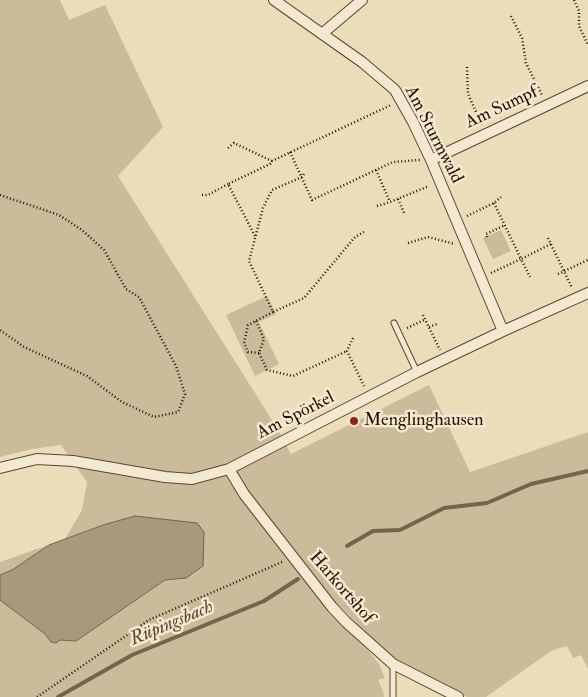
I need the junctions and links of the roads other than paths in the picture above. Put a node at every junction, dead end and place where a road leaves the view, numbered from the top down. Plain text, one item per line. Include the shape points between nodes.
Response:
1 (274, 0) edge
2 (362, 0) edge
3 (323, 33) junction
4 (588, 86) edge
5 (431, 160) junction
6 (588, 293) edge
7 (394, 323) dead end
8 (503, 331) junction
9 (417, 372) junction
10 (0, 468) edge
11 (229, 469) junction
12 (393, 664) junction
13 (393, 697) edge
14 (458, 697) edge

1 - 3 street, Am Sturmwald
2 - 3 street
3 - 5 street, Am Sturmwald via 395,90
4 - 5 street, Am Sumpf
5 - 8 street, Am Sturmwald
6 - 8 street, Am Spörkel
7 - 9 lane
8 - 9 street, Am Spörkel
9 - 11 street, Am Spörkel
10 - 11 street, Am Spörkel via 38,459 73,461 192,479
11 - 12 street, Harkortshof via 244,494 346,622
12 - 13 lane
12 - 14 street, Harkortshof

